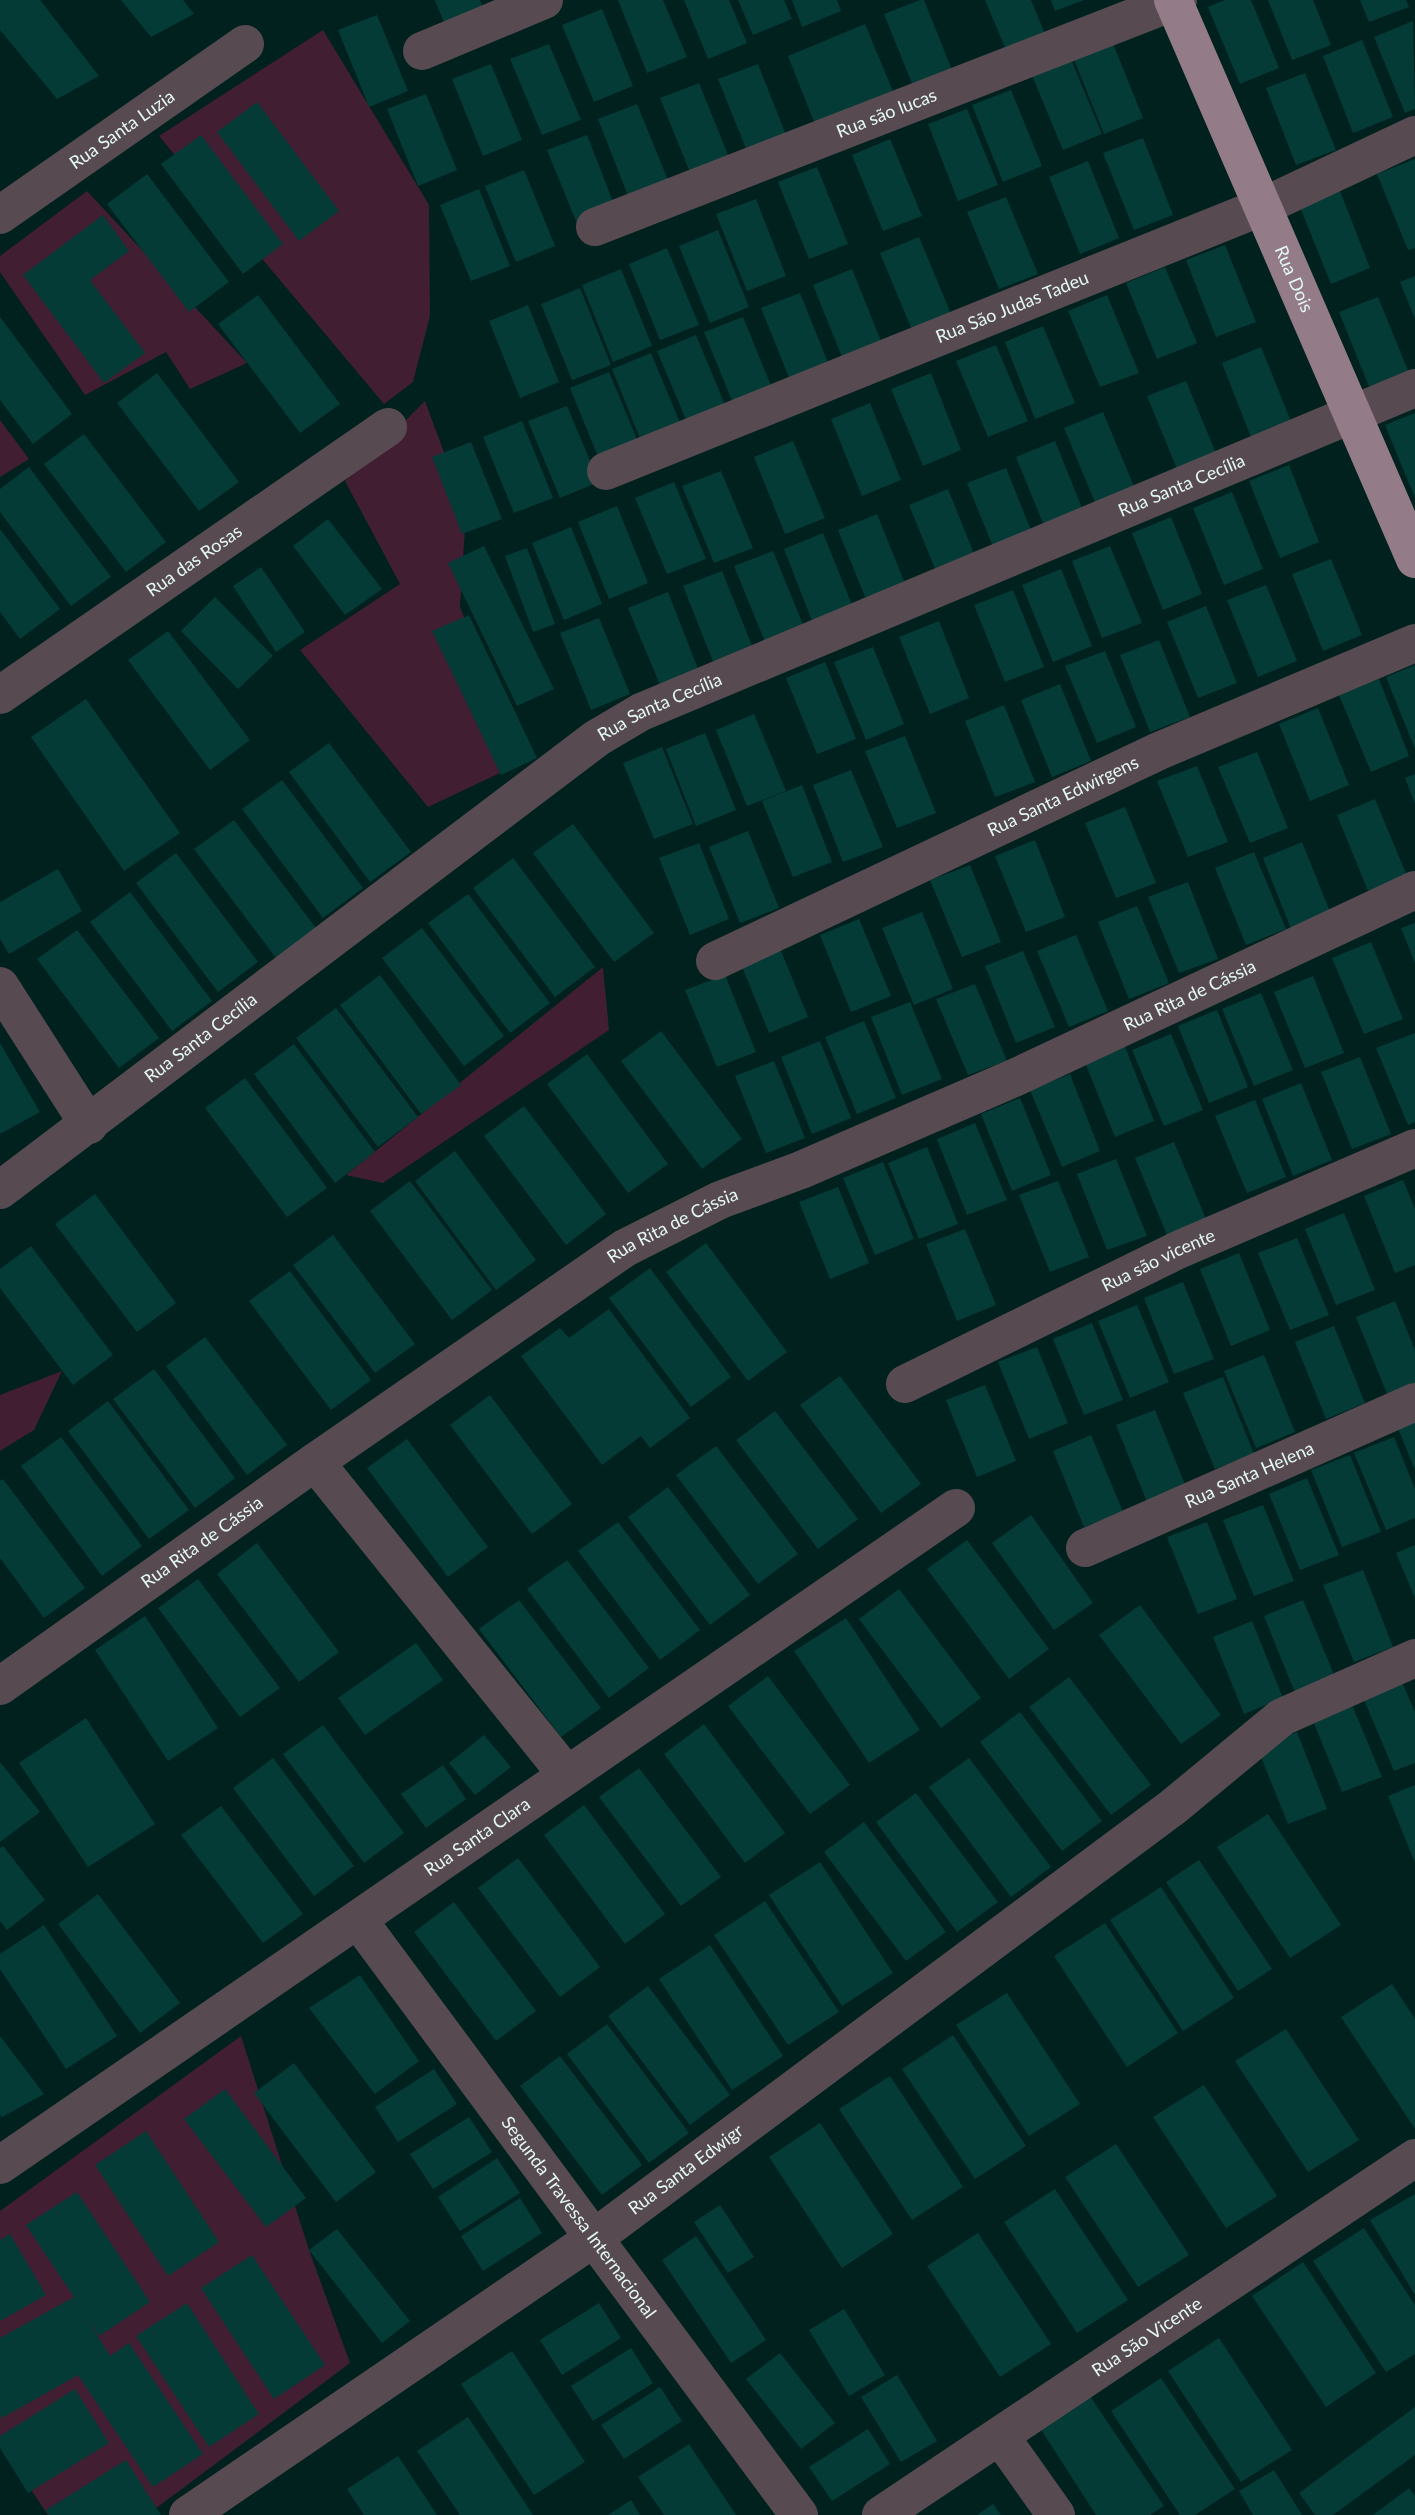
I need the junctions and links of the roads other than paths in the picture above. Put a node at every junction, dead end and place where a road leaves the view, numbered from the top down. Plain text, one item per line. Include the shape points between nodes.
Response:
1 (544, 0) edge
2 (1175, 1) edge
3 (245, 44) dead end
4 (422, 51) dead end
5 (1415, 135) edge
6 (1264, 206) junction
7 (0, 215) edge
8 (595, 227) dead end
9 (1415, 388) edge
10 (1351, 416) junction
11 (388, 427) dead end
12 (606, 471) dead end
13 (1415, 559) edge
14 (1415, 643) edge
15 (0, 695) edge
16 (1415, 890) edge
17 (715, 961) dead end
18 (0, 986) edge
19 (89, 1125) junction
20 (1415, 1148) edge
21 (0, 1190) edge
22 (905, 1384) dead end
23 (1415, 1402) edge
24 (314, 1462) junction
25 (956, 1508) dead end
26 (1085, 1548) dead end
27 (1415, 1658) edge
28 (0, 1686) edge
29 (567, 1775) junction
30 (359, 1921) junction
31 (1415, 2158) edge
32 (0, 2165) edge
33 (594, 2238) junction
34 (1000, 2436) junction
35 (188, 2515) edge
36 (799, 2515) edge
37 (881, 2515) edge
38 (1056, 2515) edge

1 - 4 street
2 - 6 main road, Rua Dois
2 - 8 street, Rua são lucas
3 - 7 street, Rua Santa Luzia
5 - 6 street, Rua São Judas Tadeu
6 - 10 main road, Rua Dois
6 - 12 street, Rua São Judas Tadeu
9 - 10 street, Rua Santa Cecília
10 - 13 main road, Rua Dois
10 - 19 street, Rua Santa Cecília via 641,712 597,738
11 - 15 street, Rua das Rosas
14 - 17 street, Rua Santa Edwirgens via 1159,751
16 - 24 street, Rua Rita de Cássia via 1014,1078 671,1223 625,1248
18 - 19 street
19 - 21 street, Rua Santa Cecília
20 - 22 street, Rua são vicente via 1178,1250
23 - 26 street, Rua Santa Helena
24 - 28 street, Rua Rita de Cássia
24 - 29 street
25 - 29 street, Rua Santa Clara
27 - 33 street, Rua Santa Edwigr via 1282,1717 1173,1807
29 - 30 street, Rua Santa Clara
30 - 32 street, Rua Santa Clara
30 - 33 street, Segunda Travessa Internacional
31 - 34 street, Rua São Vicente
33 - 35 street, Rua Santa Edwigr
33 - 36 street, Segunda Travessa Internacional
34 - 37 street, Rua São Vicente
34 - 38 street

